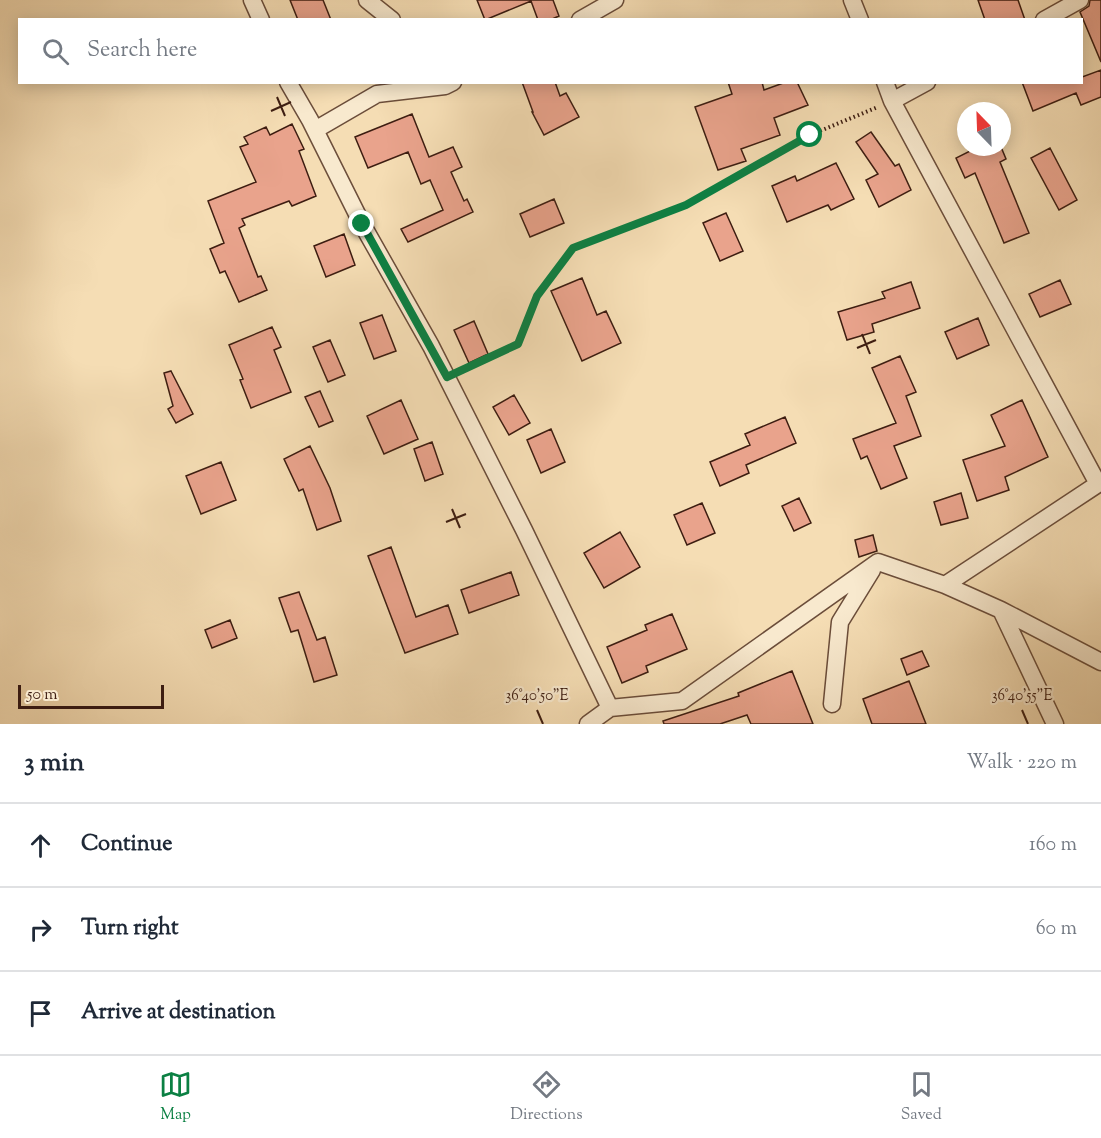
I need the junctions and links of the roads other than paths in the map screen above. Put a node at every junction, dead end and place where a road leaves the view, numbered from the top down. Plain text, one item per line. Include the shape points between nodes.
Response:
1 (252, 0) edge
2 (368, 0) edge
3 (615, 0) edge
4 (852, 0) edge
5 (1080, 0) edge
6 (260, 18) edge
7 (390, 18) edge
8 (584, 18) edge
9 (859, 18) edge
10 (1048, 18) edge
11 (289, 84) edge
12 (449, 84) edge
13 (886, 84) edge
14 (923, 84) edge
15 (892, 101) junction
16 (315, 130) junction
17 (1099, 483) edge
18 (878, 562) junction
19 (945, 585) junction
20 (1001, 610) junction
21 (1101, 662) edge
22 (832, 704) dead end
23 (610, 708) junction
24 (588, 724) edge
25 (1055, 724) edge

1 - 6 street
2 - 7 street
3 - 8 street
4 - 9 street
5 - 10 street
11 - 16 street
12 - 16 street via 377,94
13 - 15 street
14 - 15 street
15 - 17 street
16 - 23 street via 447,377
17 - 19 street
18 - 19 street
18 - 22 street via 840,622
18 - 23 street via 682,701
19 - 20 street
20 - 21 street
20 - 25 street
23 - 24 street

